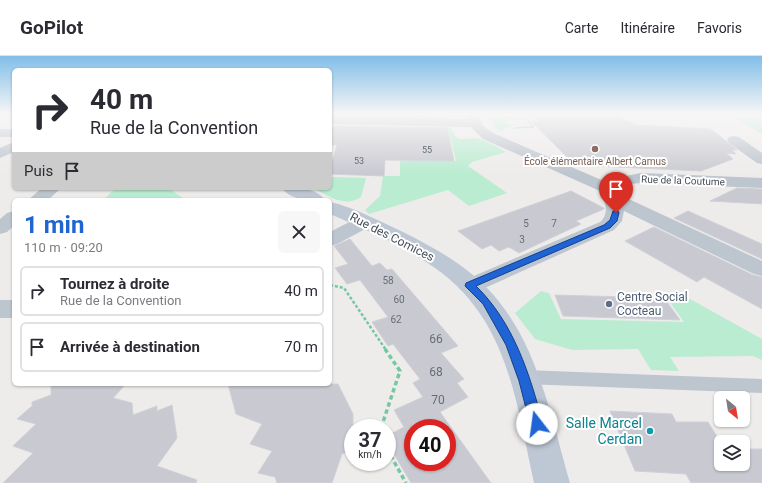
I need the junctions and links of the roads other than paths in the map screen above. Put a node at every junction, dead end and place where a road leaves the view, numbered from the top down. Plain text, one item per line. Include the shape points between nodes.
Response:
1 (484, 134) edge
2 (10, 136) edge
3 (734, 140) dead end
4 (0, 154) edge
5 (762, 160) edge
6 (762, 183) edge
7 (50, 190) edge
8 (294, 190) edge
9 (609, 193) junction
10 (40, 198) edge
11 (312, 198) edge
12 (332, 208) edge
13 (12, 219) edge
14 (364, 222) junction
15 (0, 228) edge
16 (332, 239) edge
17 (762, 269) edge
18 (470, 286) junction
19 (0, 309) edge
20 (12, 309) edge
21 (524, 377) junction
22 (762, 386) edge
23 (552, 483) edge

1 - 9 street
2 - 4 street
3 - 5 street
6 - 9 street, Rue de la Coutume via 642,178 627,180
7 - 10 street
8 - 11 street
9 - 17 street
9 - 18 street via 616,213 613,221 607,226
12 - 14 street, Rue des Comices
13 - 15 street
14 - 16 street
14 - 18 street, Rue des Comices via 429,254
18 - 21 street, Rue des Comices via 496,317
19 - 20 street
21 - 22 lane
21 - 23 street, Rue des Comices

